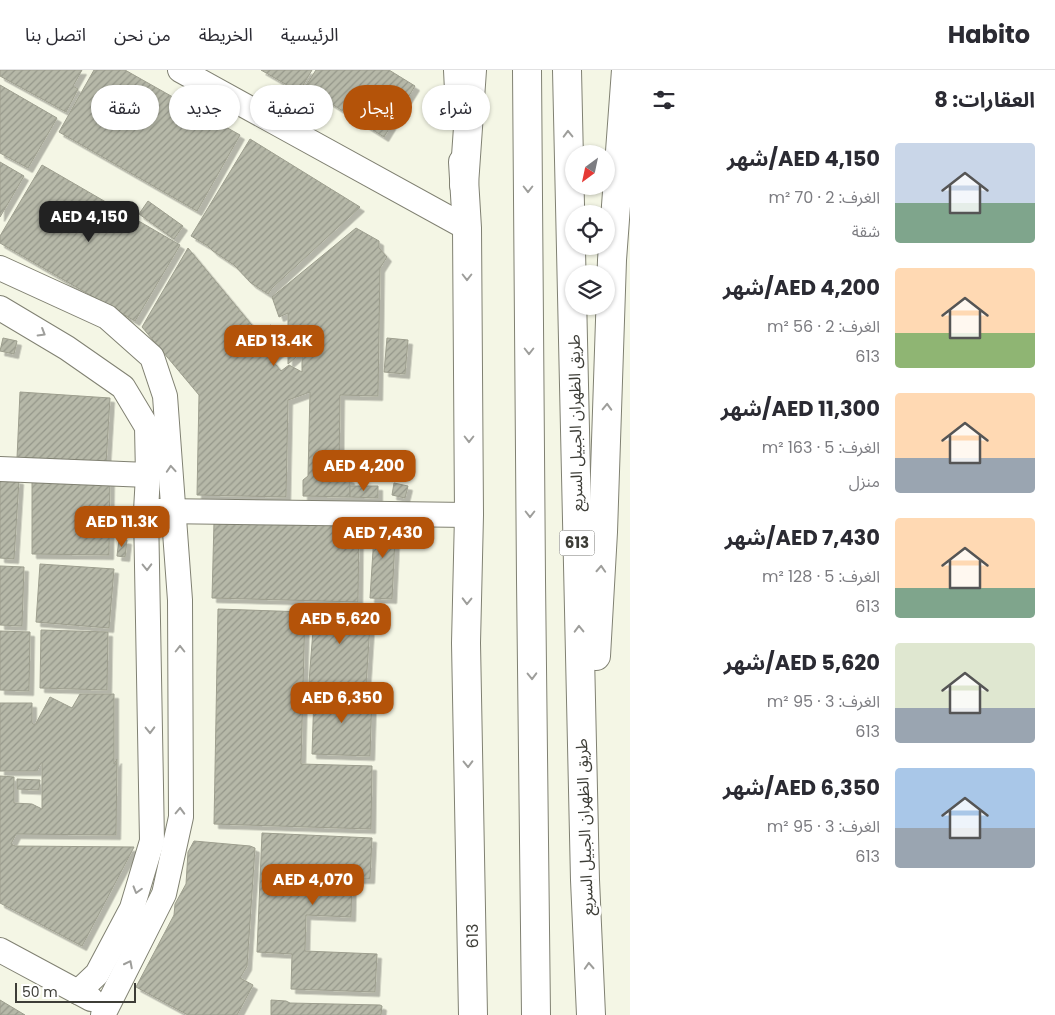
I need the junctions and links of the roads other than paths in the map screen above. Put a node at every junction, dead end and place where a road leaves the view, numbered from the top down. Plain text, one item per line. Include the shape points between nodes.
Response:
1 (180, 70) edge
2 (458, 70) edge
3 (472, 70) edge
4 (527, 70) edge
5 (567, 70) edge
6 (626, 70) edge
7 (464, 185) junction
8 (467, 228) junction
9 (0, 268) edge
10 (0, 308) edge
11 (0, 469) edge
12 (148, 475) junction
13 (146, 510) junction
14 (174, 511) junction
15 (469, 515) junction
16 (152, 841) junction
17 (175, 844) junction
18 (585, 880) junction
19 (0, 950) edge
20 (78, 992) junction
21 (110, 1012) edge
22 (473, 1015) edge
23 (536, 1015) edge
24 (591, 1015) edge

1 - 8 street
2 - 7 main road
3 - 7 main road
4 -> 23 main road
18 -> 5 main road, طريق الظهران الجبيل السريع / 613
18 -> 6 main road via 603,532 612,260
7 - 8 main road, 613
8 -> 15 main road, 613
14 -> 9 street via 165,396 152,357 106,317
10 -> 12 street via 67,348 123,387 147,426
11 - 12 street
12 - 13 street
13 - 14 street
13 -> 16 street
14 - 15 street
17 -> 14 street via 181,817 180,610
15 -> 22 main road, 613 via 466,643
16 - 17 street
16 -> 20 street via 132,908 97,974
21 -> 17 street via 164,894
24 -> 18 main road, طريق الظهران الجبيل السريع / 613
19 - 20 street
20 - 21 street

